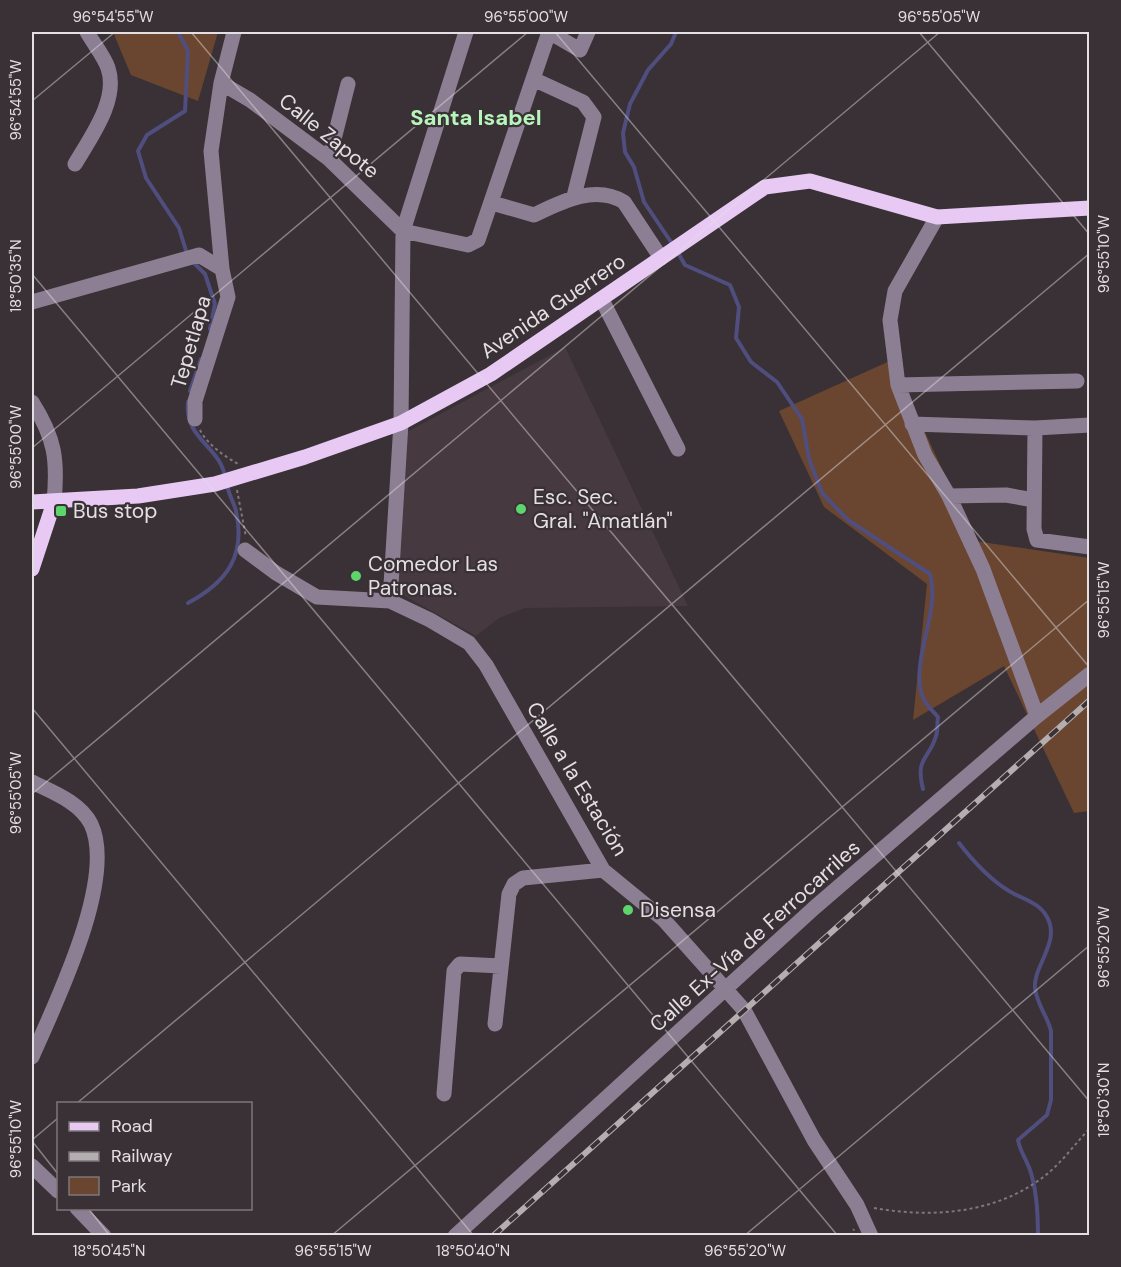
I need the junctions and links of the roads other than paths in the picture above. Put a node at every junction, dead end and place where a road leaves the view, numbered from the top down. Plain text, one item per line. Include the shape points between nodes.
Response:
1 (87, 32) edge
2 (234, 32) edge
3 (466, 32) edge
4 (549, 32) edge
5 (588, 32) edge
6 (533, 80) junction
7 (221, 83) junction
8 (348, 84) dead end
9 (329, 159) junction
10 (75, 164) dead end
11 (574, 196) junction
12 (492, 203) junction
13 (1089, 208) edge
14 (937, 217) junction
15 (403, 231) junction
16 (664, 255) junction
17 (222, 269) junction
18 (602, 300) junction
19 (32, 302) edge
20 (1077, 381) dead end
21 (898, 385) junction
22 (32, 402) edge
23 (195, 419) road end
24 (401, 423) junction
25 (912, 424) junction
26 (1089, 425) edge
27 (1035, 428) junction
28 (678, 449) dead end
29 (949, 496) junction
30 (1034, 500) junction
31 (32, 502) edge
32 (54, 502) junction
33 (1089, 547) edge
34 (245, 550) road end
35 (32, 569) edge
36 (390, 601) junction
37 (1089, 674) edge
38 (1037, 716) junction
39 (32, 782) edge
40 (603, 870) junction
41 (501, 966) junction
42 (728, 989) junction
43 (495, 1024) dead end
44 (32, 1057) edge
45 (444, 1094) dead end
46 (33, 1172) edge
47 (57, 1190) edge
48 (78, 1210) edge
49 (104, 1236) edge
50 (455, 1236) edge
51 (871, 1236) edge

1 - 10 street via 108,69 109,94 98,124
2 - 7 street, Tepetlapa
3 - 15 street
4 - 5 street via 580,50
4 - 6 street
6 - 11 street via 583,102 594,117
6 - 12 street
7 - 9 street, Calle Zapote
7 - 17 street, Tepetlapa via 211,151
8 - 9 street
9 - 15 street, Calle Zapote
11 - 12 street via 534,215
11 - 16 street via 616,197 624,202
12 - 15 street via 478,240 468,245
13 - 14 main road, Avenida Guerrero
14 - 16 main road, Avenida Guerrero via 810,181 765,187
14 - 21 street via 895,291 890,320
15 - 24 street
16 - 18 main road, Avenida Guerrero
17 - 19 street via 199,255
17 - 23 street, Tepetlapa via 228,297 195,401
18 - 24 main road, Avenida Guerrero via 491,374
18 - 28 street
20 - 21 street
21 - 25 street
22 - 32 street via 52,438 57,470
24 - 32 main road, Avenida Guerrero via 215,484 138,496
24 - 36 street
25 - 27 street
25 - 29 street
26 - 27 street
27 - 30 street
29 - 30 street via 1006,495
29 - 38 street via 983,569
30 - 33 street via 1037,540
31 - 32 main road, Avenida Guerrero
32 - 35 main road
34 - 36 street via 317,597
36 - 40 street, Calle a la Estación via 469,643 486,665
37 - 38 street, Calle Ex-Vía de Ferrocarriles
38 - 42 street, Calle Ex-Vía de Ferrocarriles via 814,908
39 - 44 street via 63,797 92,825 97,868 95,892 84,928
40 - 41 street via 523,878 514,884 509,894
40 - 42 street, Calle a la Estación via 664,920
41 - 43 street
41 - 45 street via 460,963 454,971
42 - 50 street, Calle Ex-Vía de Ferrocarriles
42 - 51 street, Calle a la Estación via 744,1010 814,1140 857,1205
46 - 47 street
48 - 49 street

